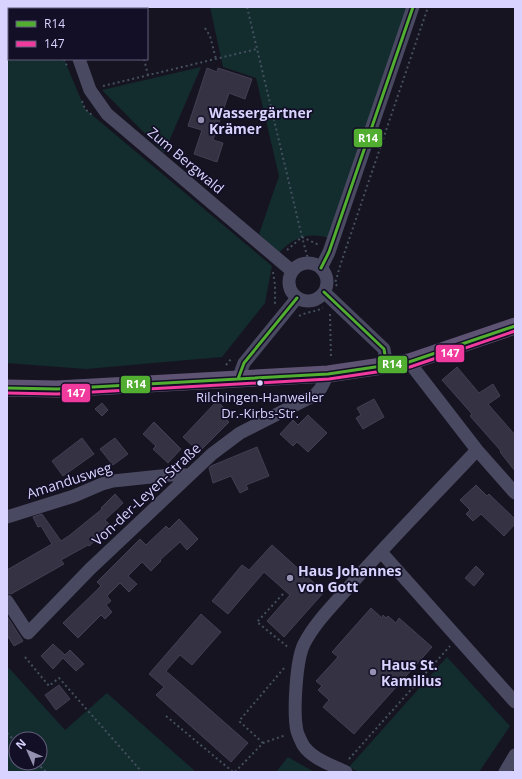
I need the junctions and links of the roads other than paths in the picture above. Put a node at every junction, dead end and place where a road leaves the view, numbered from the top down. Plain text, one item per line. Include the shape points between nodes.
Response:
1 (413, 7) edge
2 (78, 60) edge
3 (321, 268) junction
4 (292, 271) junction
5 (324, 292) junction
6 (297, 298) junction
7 (515, 326) edge
8 (386, 362) junction
9 (409, 362) junction
10 (330, 367) junction
11 (238, 380) junction
12 (7, 388) edge
13 (477, 450) junction
14 (190, 475) junction
15 (515, 493) edge
16 (7, 517) edge
17 (381, 552) junction
18 (7, 600) edge
19 (515, 702) edge
20 (515, 755) edge
21 (343, 771) edge
22 (504, 772) edge

1 - 3 street via 329,252
2 - 4 street, Zum Bergwald via 90,90 107,114
3 - 4 street via 309,263 300,265
3 - 5 street via 327,282
4 - 6 street via 289,276 290,288
5 - 6 street via 312,301
5 - 8 street via 384,349
6 - 11 street via 244,363
7 - 9 main road
8 - 9 main road
8 - 10 main road
9 - 13 street
10 - 11 main road
10 - 14 street, Von-der-Leyen-Straße via 321,388 314,395 240,433
11 - 12 main road via 57,389
13 - 15 street
13 - 17 street
14 - 16 street, Amandusweg via 113,481
14 - 18 street, Von-der-Leyen-Straße via 90,569 28,633
17 - 19 street
17 - 21 street via 317,624 298,656 295,709 297,731 304,745 314,756
20 - 22 street

